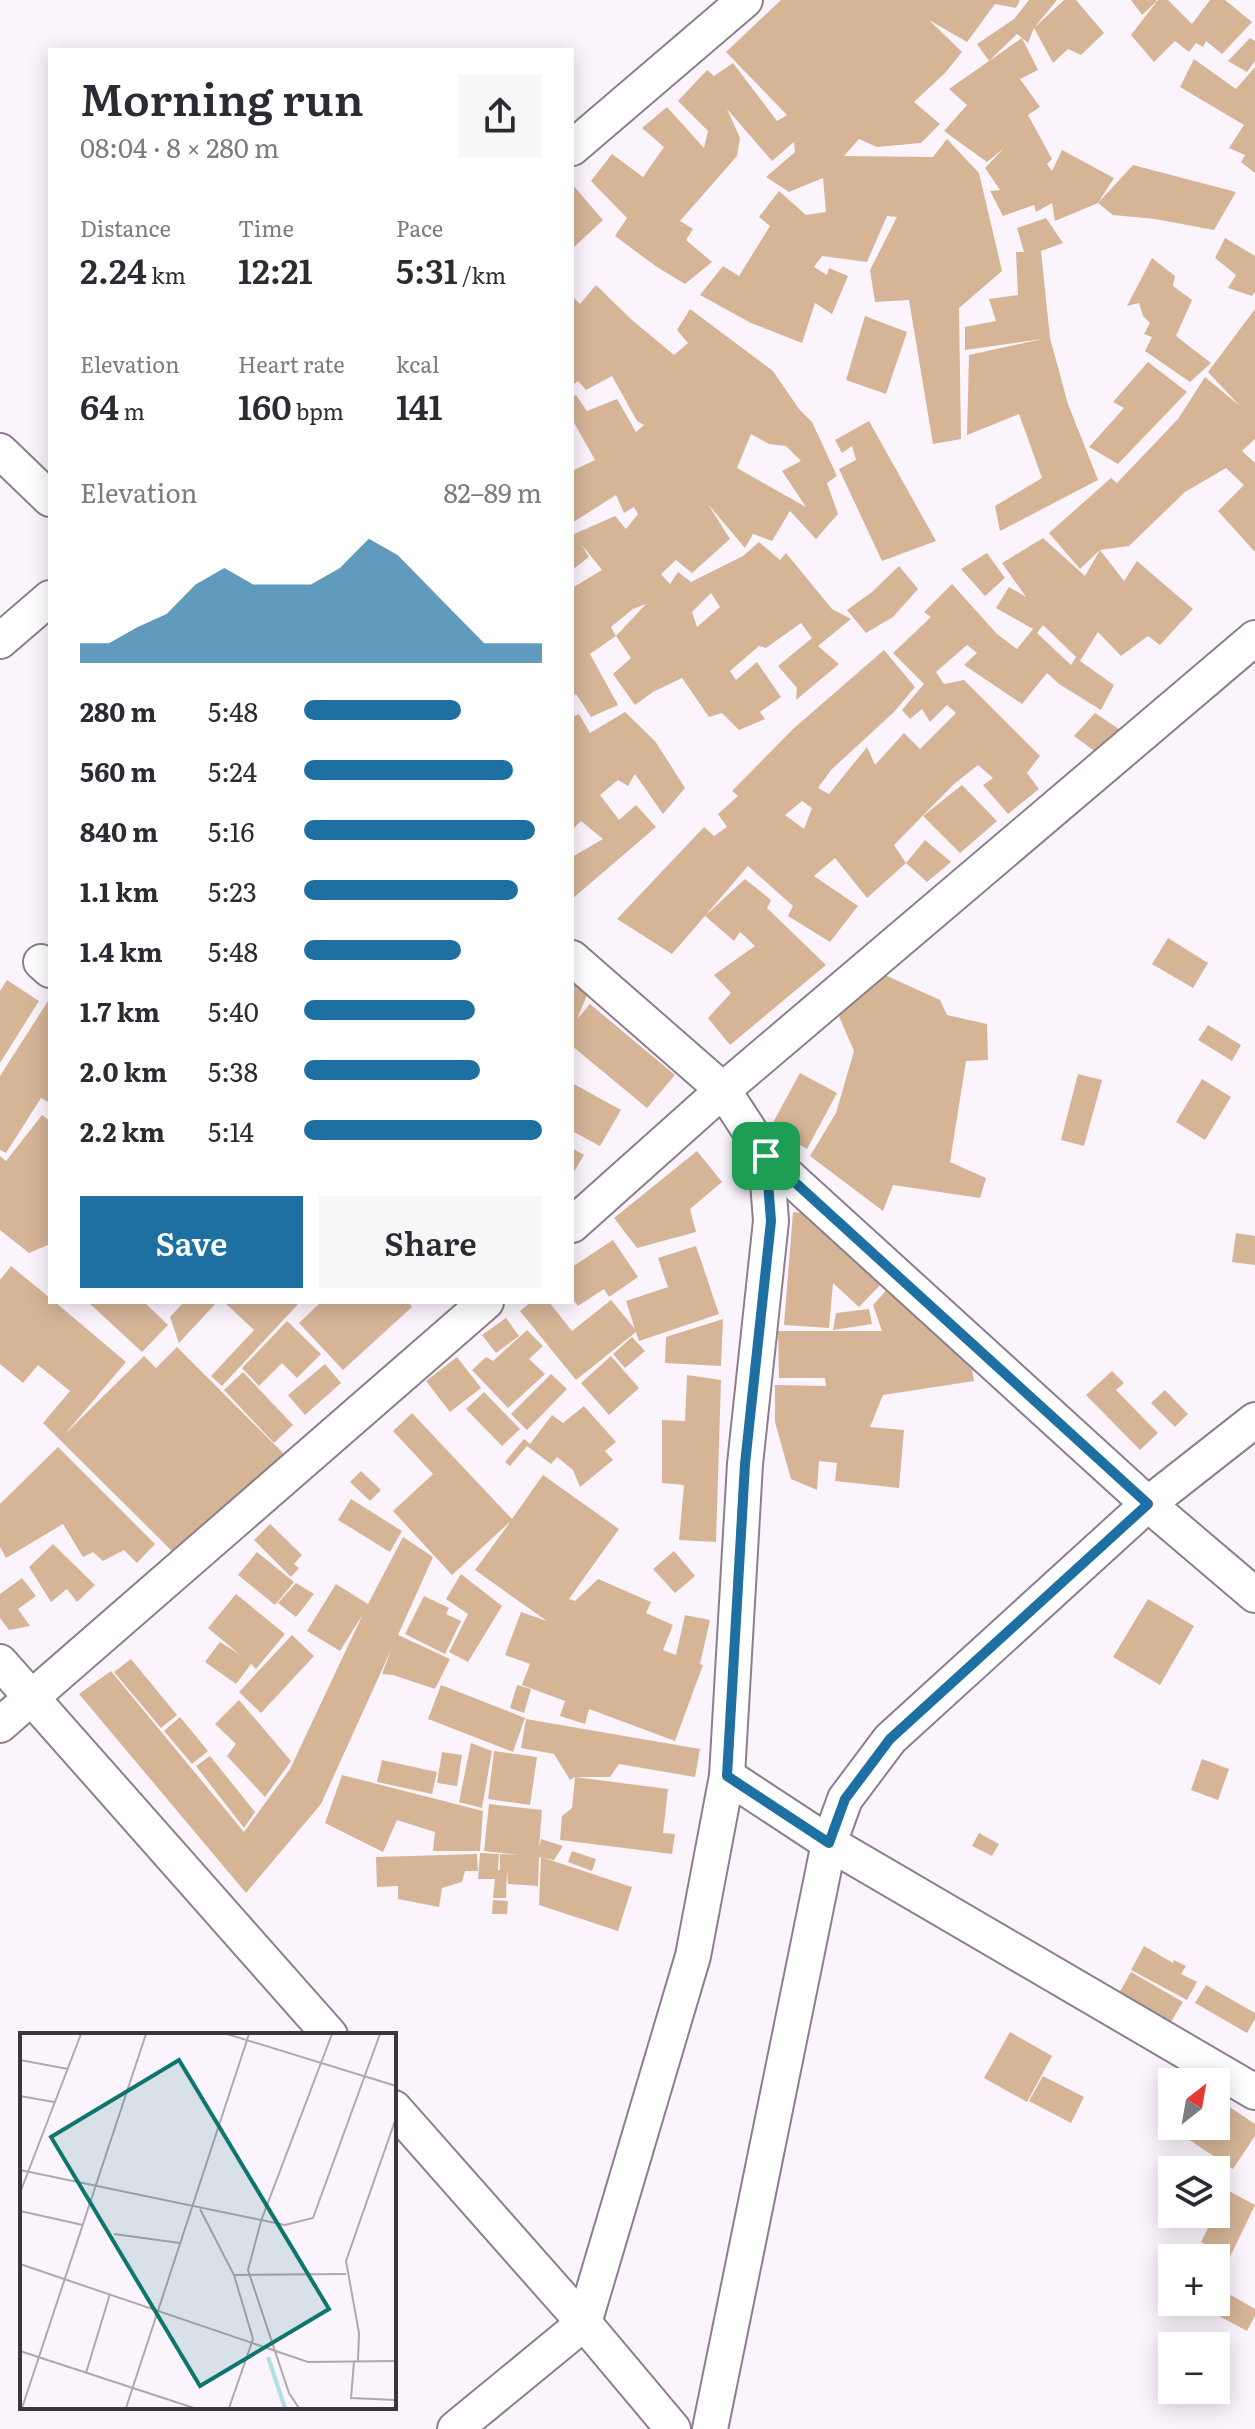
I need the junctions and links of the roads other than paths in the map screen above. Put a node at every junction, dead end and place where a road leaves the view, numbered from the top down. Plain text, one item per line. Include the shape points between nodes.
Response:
1 (745, 0) edge
2 (574, 146) edge
3 (0, 451) edge
4 (48, 497) edge
5 (48, 600) edge
6 (1255, 638) edge
7 (0, 641) edge
8 (574, 960) edge
9 (723, 1090) junction
10 (766, 1156) junction
11 (574, 1223) edge
12 (470, 1306) edge
13 (1255, 1420) edge
14 (1148, 1504) junction
15 (1255, 1595) edge
16 (0, 1662) edge
17 (32, 1698) junction
18 (0, 1725) edge
19 (727, 1776) junction
20 (829, 1843) junction
21 (328, 2033) edge
22 (1255, 2092) edge
23 (396, 2110) edge
24 (584, 2323) junction
25 (455, 2429) edge
26 (673, 2429) edge
27 (710, 2429) edge

1 - 2 street
3 - 4 street
5 - 7 street
6 - 9 street
8 - 9 street
9 - 10 street
9 - 11 street
10 - 14 street
10 - 19 street via 771,1221 745,1464
12 - 17 street
13 - 14 street
14 - 15 street
14 - 20 street via 890,1739 845,1799
16 - 17 street
17 - 18 street
17 - 21 street
19 - 20 street
19 - 24 street via 693,1956
20 - 22 street
20 - 27 street
23 - 24 street
24 - 25 street
24 - 26 street

